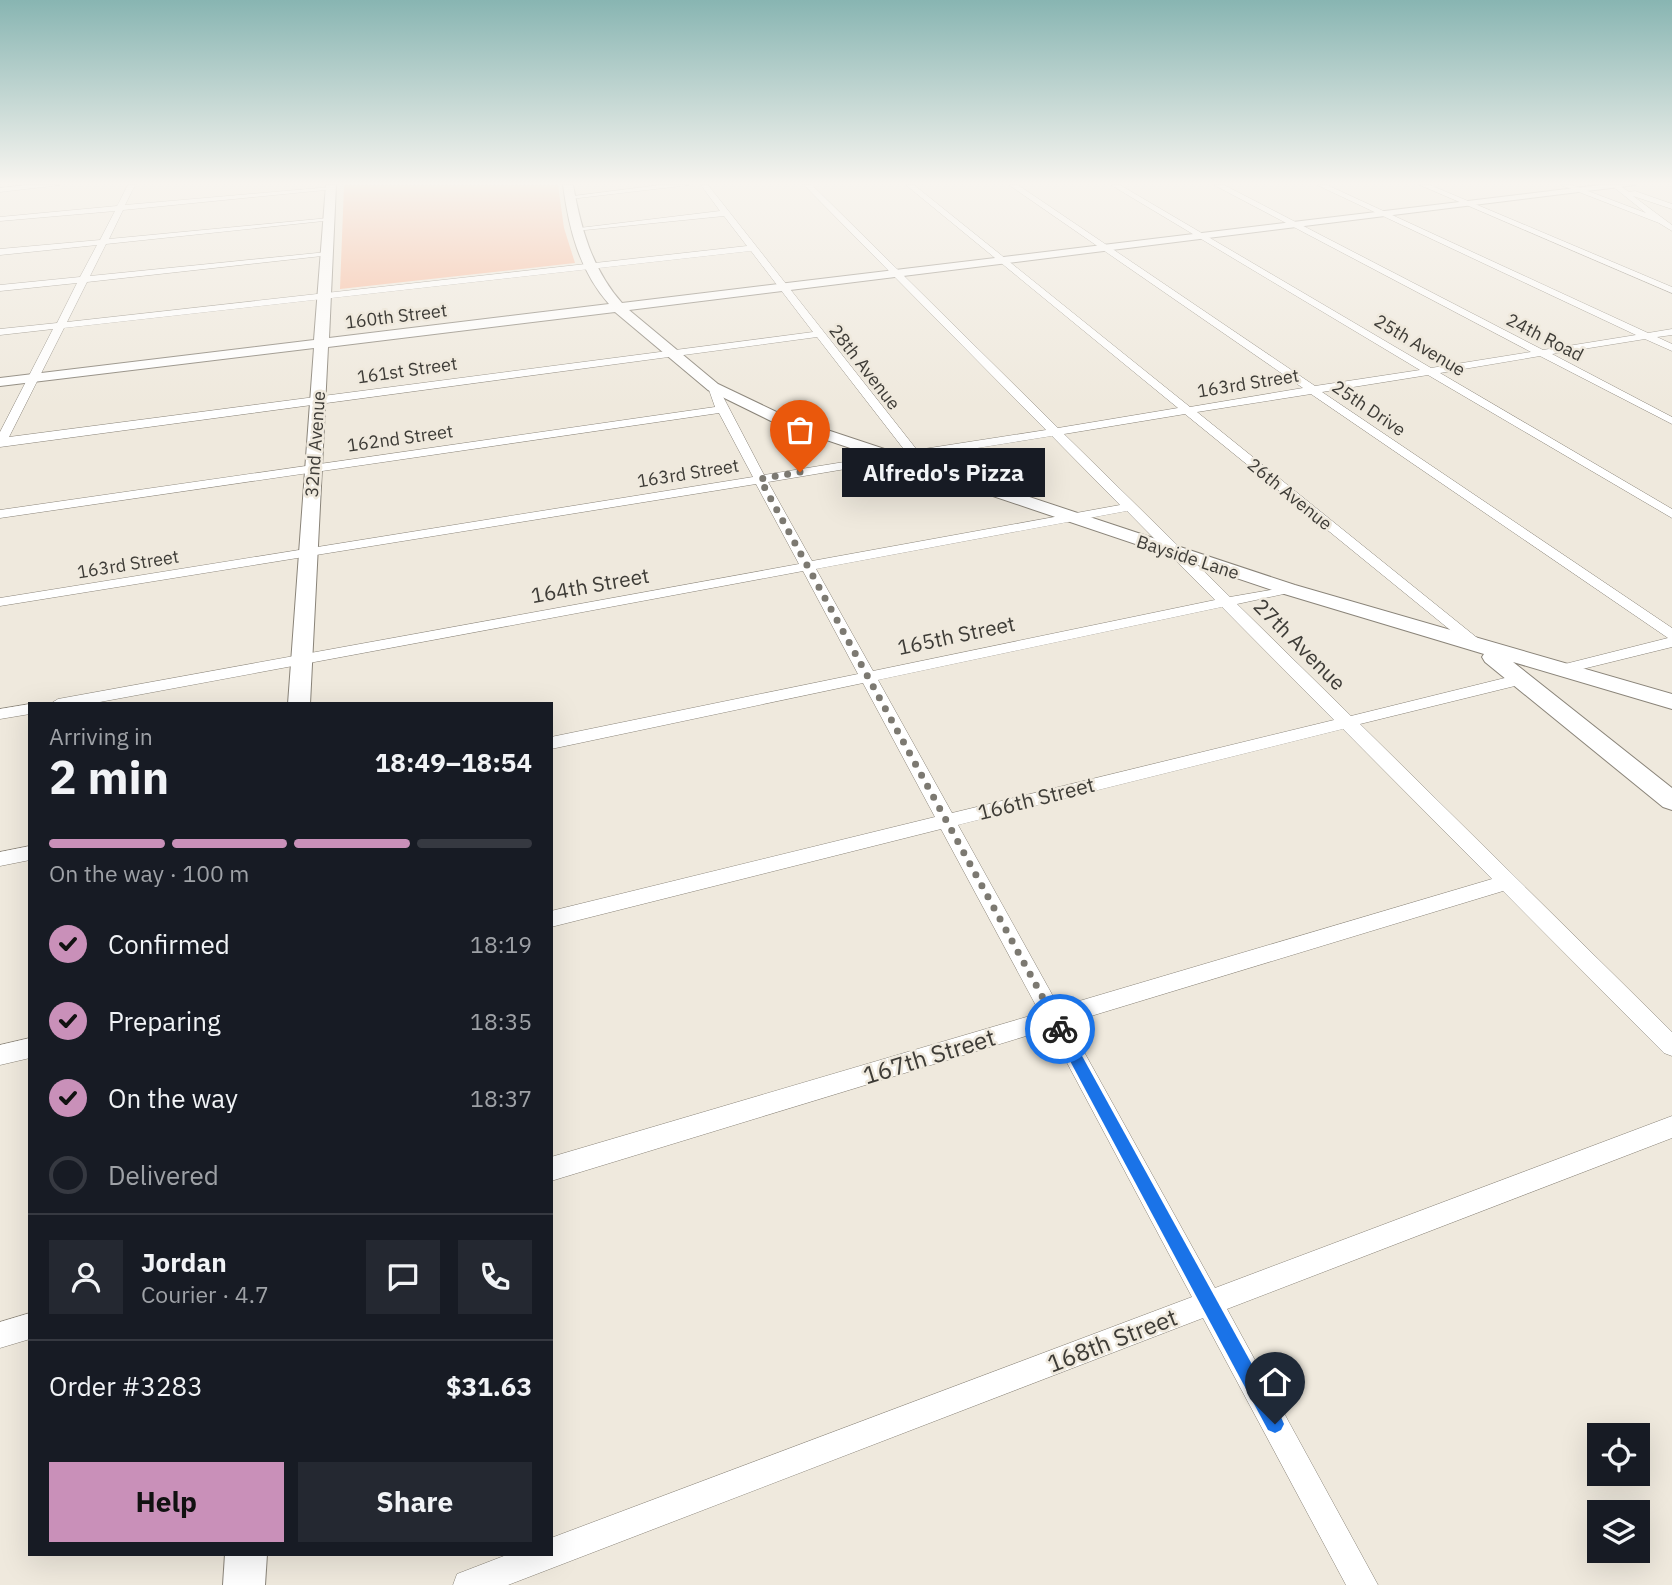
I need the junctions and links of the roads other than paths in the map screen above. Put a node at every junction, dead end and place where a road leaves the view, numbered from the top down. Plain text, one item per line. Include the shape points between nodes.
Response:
1 (94, 259) edge
2 (288, 259) edge
3 (327, 259) edge
4 (586, 259) edge
5 (653, 259) edge
6 (760, 259) edge
7 (881, 259) edge
8 (1000, 259) edge
9 (1020, 259) edge
10 (1120, 259) edge
11 (1239, 259) edge
12 (1359, 259) edge
13 (1479, 259) edge
14 (1598, 259) edge
15 (1003, 261) junction
16 (589, 266) junction
17 (896, 274) junction
18 (83, 280) junction
19 (0, 288) edge
20 (783, 288) junction
21 (1672, 290) edge
22 (324, 295) junction
23 (618, 307) junction
24 (60, 325) junction
25 (0, 332) edge
26 (1672, 332) edge
27 (819, 334) junction
28 (1646, 336) junction
29 (321, 343) junction
30 (1672, 348) edge
31 (671, 353) junction
32 (1541, 353) junction
33 (1430, 371) junction
34 (34, 378) junction
35 (0, 382) edge
36 (713, 387) junction
37 (1312, 390) junction
38 (318, 400) junction
39 (722, 409) junction
40 (1187, 410) junction
41 (779, 419) junction
42 (1672, 421) edge
43 (1054, 432) junction
44 (0, 442) edge
45 (894, 457) junction
46 (919, 461) junction
47 (314, 468) junction
48 (760, 479) junction
49 (1130, 507) junction
50 (0, 514) edge
51 (1672, 514) edge
52 (1072, 518) junction
53 (308, 553) junction
54 (1177, 553) junction
55 (808, 566) junction
56 (1288, 589) junction
57 (0, 602) edge
58 (1225, 602) junction
59 (1672, 635) edge
60 (1672, 642) edge
61 (1482, 648) junction
62 (302, 659) junction
63 (1558, 670) junction
64 (868, 677) junction
65 (1521, 679) junction
66 (69, 702) edge
67 (299, 702) edge
68 (1672, 702) edge
69 (28, 709) edge
70 (0, 714) edge
71 (1346, 722) junction
72 (553, 743) edge
73 (1672, 801) edge
74 (946, 820) junction
75 (28, 853) edge
76 (0, 859) edge
77 (1507, 882) junction
78 (553, 918) edge
79 (1054, 1018) junction
80 (1672, 1046) edge
81 (28, 1048) edge
82 (0, 1055) edge
83 (1672, 1127) edge
84 (553, 1168) edge
85 (1209, 1303) junction
86 (28, 1327) edge
87 (0, 1335) edge
88 (553, 1553) edge
89 (246, 1556) edge
90 (545, 1556) edge
91 (244, 1585) edge
92 (468, 1585) edge
93 (1363, 1585) edge

1 - 18 street
2 - 18 street
3 - 22 street, 32nd Avenue
4 - 16 street, Bayside Lane
5 - 16 street
6 - 20 street, 28th Avenue
7 - 17 street, 27th Avenue
8 - 15 street, 26th Avenue
9 - 15 street, 160th Street
10 - 37 street, 25th Drive
11 - 33 street, 25th Avenue
12 - 32 street, 24th Road
13 - 28 street
14 - 21 street
15 - 17 street, 160th Street
15 - 40 street, 26th Avenue
16 - 22 street
16 - 23 street, Bayside Lane
17 - 20 street, 160th Street
17 - 43 street, 27th Avenue
18 - 19 street
18 - 24 street
20 - 23 street, 160th Street
20 - 27 street, 28th Avenue
22 - 24 street
22 - 29 street, 32nd Avenue
23 - 29 street, 160th Street
23 - 31 street, Bayside Lane
24 - 25 street
24 - 34 street
26 - 28 street, 163rd Street
27 - 31 street, 161st Street
27 - 46 street, 28th Avenue
28 - 30 street
28 - 32 street, 163rd Street
29 - 34 street, 160th Street
29 - 38 street, 32nd Avenue
31 - 36 street, Bayside Lane
31 - 38 street, 161st Street
32 - 33 street, 163rd Street
32 - 42 street, 24th Road
33 - 37 street, 163rd Street
33 - 51 street, 25th Avenue
34 - 35 street, 160th Street
34 - 44 street
36 - 39 street
36 - 41 street, Bayside Lane
37 - 40 street, 163rd Street
37 - 59 street, 25th Drive
38 - 44 street, 161st Street
38 - 47 street, 32nd Avenue
39 - 41 street
39 - 47 street, 162nd Street
39 - 48 street
40 - 43 street, 163rd Street
40 - 61 street, 26th Avenue
41 - 45 street, Bayside Lane
43 - 46 street, 163rd Street
43 - 49 street, 27th Avenue
45 - 46 street, Bayside Lane
45 - 48 street, 163rd Street
46 - 52 street, Bayside Lane
47 - 50 street, 162nd Street
47 - 53 street, 32nd Avenue
48 - 53 street, 163rd Street
48 - 55 street
49 - 52 street, 164th Street
49 - 54 street, 27th Avenue
52 - 54 street, Bayside Lane
52 - 55 street, 164th Street
53 - 57 street, 163rd Street
53 - 62 street, 32nd Avenue
54 - 56 street, Bayside Lane
54 - 58 street, 27th Avenue
55 - 62 street, 164th Street
55 - 64 street
56 - 58 street, 165th Street
56 - 61 street, Bayside Lane
58 - 64 street, 165th Street
58 - 71 street, 27th Avenue
60 - 63 street
61 - 63 street, Bayside Lane
61 - 65 street, 26th Avenue
62 - 66 street, 164th Street
62 - 67 street, 32nd Avenue
63 - 68 street, Bayside Lane
64 - 72 street, 165th Street
64 - 74 street
65 - 71 street, 166th Street
65 - 73 street, 26th Avenue
69 - 70 street
71 - 74 street, 166th Street
71 - 77 street, 27th Avenue
74 - 78 street, 166th Street
74 - 79 street
75 - 76 street
77 - 79 street, 167th Street
77 - 80 street, 27th Avenue
79 - 84 street, 167th Street
79 - 85 street
81 - 82 street
83 - 85 street, 168th Street
85 - 88 street, 168th Street
85 - 93 street
86 - 87 street
89 - 91 street
90 - 92 street, 168th Street

